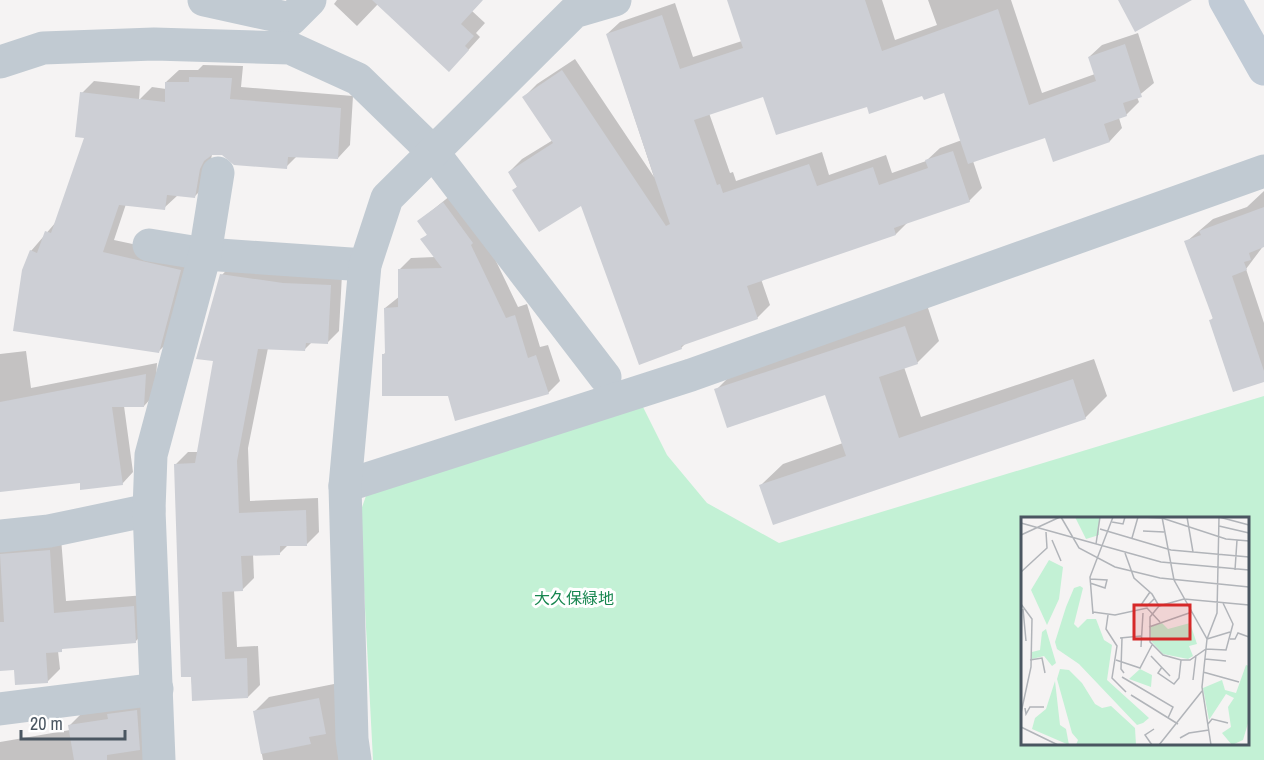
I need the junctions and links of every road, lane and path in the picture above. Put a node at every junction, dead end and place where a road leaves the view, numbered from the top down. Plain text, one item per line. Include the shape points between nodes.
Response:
1 (204, 0) edge
2 (310, 0) edge
3 (615, 0) edge
4 (1225, 0) edge
5 (571, 6) edge
6 (0, 62) edge
7 (1264, 69) edge
8 (432, 150) junction
9 (1264, 171) edge
10 (218, 173) dead end
11 (149, 245) dead end
12 (205, 254) junction
13 (365, 265) junction
14 (605, 377) dead end
15 (345, 486) junction
16 (149, 510) junction
17 (0, 536) edge
18 (158, 689) junction
19 (0, 709) edge
20 (159, 760) edge
21 (355, 760) edge

1 - 2 street via 291,18
3 - 5 street
4 - 7 street
5 - 8 street
6 - 8 street via 43,48 154,44 290,48 358,79
8 - 13 street via 387,198
8 - 14 street
9 - 15 street via 691,375
10 - 12 street
11 - 12 street
12 - 13 street
12 - 16 street via 151,455
13 - 15 street
15 - 21 street
16 - 17 street via 49,531
16 - 18 street
18 - 19 street
18 - 20 street

